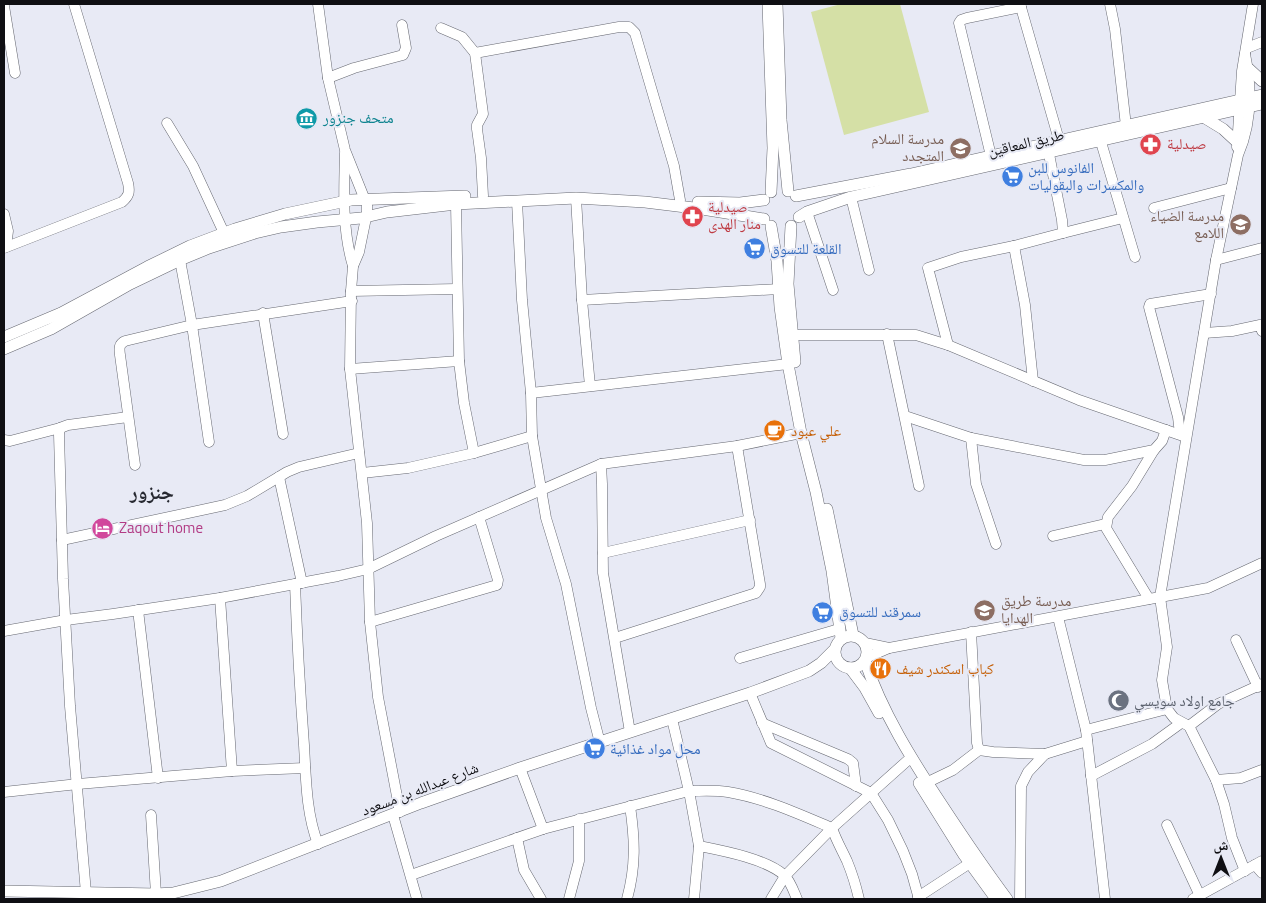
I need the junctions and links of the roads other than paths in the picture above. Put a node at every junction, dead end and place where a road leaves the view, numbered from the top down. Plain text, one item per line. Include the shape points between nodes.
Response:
1 (74, 4) edge
2 (318, 4) edge
3 (768, 4) edge
4 (777, 4) edge
5 (1110, 4) edge
6 (1253, 4) edge
7 (1021, 5) edge
8 (4, 6) edge
9 (402, 25) dead end
10 (441, 28) dead end
11 (6, 33) edge
12 (1262, 42) edge
13 (1246, 51) junction
14 (475, 53) junction
15 (1248, 69) junction
16 (14, 73) dead end
17 (328, 78) junction
18 (1262, 80) edge
19 (1262, 96) edge
20 (1245, 104) junction
21 (1262, 104) edge
22 (1205, 118) junction
23 (167, 123) dead end
24 (1126, 126) junction
25 (1059, 140) junction
26 (1236, 141) junction
27 (1101, 142) junction
28 (345, 150) junction
29 (1048, 154) junction
30 (1238, 155) junction
31 (991, 156) junction
32 (1231, 188) junction
33 (792, 194) junction
34 (483, 196) junction
35 (767, 196) junction
36 (851, 197) junction
37 (576, 198) junction
38 (366, 199) junction
39 (680, 200) junction
40 (346, 201) junction
41 (517, 201) junction
42 (456, 204) junction
43 (1154, 208) dead end
44 (4, 214) edge
45 (803, 214) junction
46 (366, 217) junction
47 (1124, 218) junction
48 (346, 219) junction
49 (768, 223) junction
50 (791, 226) junction
51 (224, 233) junction
52 (1062, 233) junction
53 (1014, 246) junction
54 (5, 247) edge
55 (1262, 248) edge
56 (1135, 256) dead end
57 (180, 260) junction
58 (1216, 260) junction
59 (353, 266) junction
60 (869, 270) dead end
61 (457, 289) junction
62 (779, 289) junction
63 (833, 290) dead end
64 (1210, 294) junction
65 (351, 296) junction
66 (582, 300) junction
67 (263, 313) junction
68 (192, 325) junction
69 (1262, 326) edge
70 (1204, 333) junction
71 (887, 334) junction
72 (792, 335) junction
73 (4, 337) edge
74 (948, 345) junction
75 (4, 349) edge
76 (459, 362) junction
77 (788, 364) junction
78 (350, 369) junction
79 (1033, 381) junction
80 (590, 386) junction
81 (531, 393) junction
82 (905, 416) junction
83 (128, 417) junction
84 (60, 428) junction
85 (1166, 430) junction
86 (801, 433) junction
87 (283, 434) dead end
88 (532, 436) junction
89 (1183, 436) junction
90 (971, 438) junction
91 (4, 440) edge
92 (209, 442) dead end
93 (737, 446) junction
94 (1154, 450) junction
95 (474, 453) junction
96 (359, 454) junction
97 (601, 464) junction
98 (135, 465) dead end
99 (362, 473) junction
100 (279, 476) junction
101 (919, 486) dead end
102 (541, 491) junction
103 (479, 517) junction
104 (750, 520) junction
105 (1105, 524) junction
106 (1053, 536) dead end
107 (62, 540) junction
108 (996, 544) dead end
109 (603, 553) junction
110 (1262, 563) edge
111 (368, 568) junction
112 (299, 583) junction
113 (220, 598) junction
114 (1155, 598) junction
115 (138, 610) junction
116 (1058, 617) junction
117 (66, 620) junction
118 (370, 622) junction
119 (4, 630) edge
120 (971, 632) junction
121 (840, 633) junction
122 (853, 635) junction
123 (614, 638) junction
124 (1236, 640) dead end
125 (865, 643) junction
126 (889, 648) junction
127 (834, 650) junction
128 (740, 658) dead end
129 (865, 659) junction
130 (846, 667) junction
131 (809, 671) junction
132 (1260, 686) edge
133 (750, 693) junction
134 (1166, 709) junction
135 (672, 719) junction
136 (762, 724) junction
137 (1185, 724) junction
138 (630, 732) junction
139 (1087, 736) junction
140 (600, 743) junction
141 (979, 750) junction
142 (1045, 754) junction
143 (907, 761) junction
144 (305, 768) junction
145 (520, 768) junction
146 (1262, 770) edge
147 (232, 771) junction
148 (1091, 776) junction
149 (158, 778) junction
150 (1216, 780) junction
151 (926, 782) junction
152 (78, 784) junction
153 (856, 786) junction
154 (689, 791) junction
155 (4, 792) edge
156 (871, 793) junction
157 (630, 806) junction
158 (397, 813) junction
159 (151, 815) dead end
160 (579, 819) junction
161 (1167, 825) dead end
162 (832, 828) junction
163 (543, 829) junction
164 (517, 838) junction
165 (318, 844) junction
166 (699, 846) junction
167 (970, 863) junction
168 (1259, 863) edge
169 (1245, 870) junction
170 (1262, 873) edge
171 (411, 875) junction
172 (785, 876) junction
173 (4, 891) edge
174 (86, 893) junction
175 (156, 894) junction
176 (190, 895) edge
177 (1212, 895) edge
178 (918, 898) edge
179 (1196, 898) edge
180 (417, 899) edge
181 (541, 899) edge
182 (569, 899) edge
183 (627, 899) edge
184 (694, 899) edge
185 (771, 899) edge
186 (797, 899) edge
187 (859, 899) edge
188 (996, 899) edge
189 (1007, 899) edge
190 (1020, 899) edge
191 (1105, 899) edge

1 - 54 street via 129,192 122,202
2 - 17 street
3 - 35 street via 773,148
4 - 33 street via 781,120
5 - 24 street
6 - 13 street
7 - 25 street
7 - 31 street via 967,18 960,23
8 - 11 street
9 - 17 street via 406,42 403,55
10 - 14 street via 462,37
11 - 16 street
12 - 13 street
13 - 15 street
13 - 20 street
14 - 34 street via 482,114 477,129
14 - 39 street via 629,27 635,33 674,166
15 - 18 street
15 - 20 street
17 - 28 street
19 - 20 street, طريق المعاقين
20 - 21 street, طريق المعاقين
20 - 22 street, طريق المعاقين
20 - 24 street, طريق المعاقين
20 - 26 street
20 - 30 street via 1244,142
22 - 26 street
22 - 27 street, طريق المعاقين
23 - 51 street via 194,166
24 - 25 street, طريق المعاقين
25 - 31 street, طريق المعاقين
26 - 30 street
27 - 29 street, طريق المعاقين
27 - 47 street
28 - 38 street
28 - 40 street
29 - 36 street, طريق المعاقين
29 - 52 street
30 - 32 street
31 - 33 street, طريق المعاقين via 835,190
32 - 43 street
32 - 58 street
33 - 35 street via 776,190
33 - 45 street
34 - 38 street
34 - 39 street via 582,191
35 - 39 street via 740,203
35 - 49 street via 761,210
36 - 45 street, طريق المعاقين
36 - 60 street
37 - 41 street
37 - 49 street via 702,209
37 - 66 street
38 - 40 street
38 - 46 street
40 - 48 street
40 - 51 street via 285,214
41 - 42 street
41 - 81 street
42 - 46 street
42 - 61 street
44 - 54 street via 8,231
45 - 50 street
45 - 63 street
46 - 48 street
46 - 59 street
47 - 52 street
47 - 56 street
48 - 57 street via 255,233
48 - 59 street
49 - 50 street via 781,228
49 - 62 street via 778,261
50 - 72 street via 788,284
51 - 73 street via 138,271 62,313
52 - 53 street
53 - 74 street via 928,268
53 - 79 street via 1025,305
55 - 58 street
57 - 68 street
57 - 75 street via 51,329
58 - 64 street
59 - 65 street
61 - 65 street
61 - 76 street
62 - 66 street
62 - 77 street
64 - 70 street
64 - 89 street via 1150,304 1149,307
65 - 67 street
65 - 78 street
66 - 80 street
67 - 68 street
67 - 87 street
68 - 83 street via 121,343
68 - 92 street
69 - 70 street
70 - 89 street
71 - 72 street
71 - 74 street via 916,334
71 - 82 street
72 - 122 street via 801,397
74 - 79 street
76 - 78 street
76 - 95 street
77 - 80 street
77 - 86 street
78 - 96 street
79 - 85 street
80 - 81 street
81 - 88 street
82 - 90 street
82 - 101 street
83 - 84 street
83 - 98 street
84 - 91 street
84 - 107 street
85 - 89 street
85 - 94 street
86 - 93 street
86 - 121 street via 832,571
88 - 95 street
88 - 102 street
89 - 114 street
90 - 94 street via 1084,460 1105,460
90 - 108 street via 976,484
93 - 97 street
93 - 104 street
94 - 105 street
95 - 99 street via 408,468
96 - 99 street
96 - 100 street
97 - 102 street
97 - 109 street
99 - 111 street
100 - 107 street via 248,496 226,505
100 - 112 street
102 - 103 street
102 - 140 street via 568,591
103 - 111 street
103 - 118 street via 497,585
104 - 109 street
104 - 123 street via 760,584 756,593
105 - 106 street
105 - 114 street
107 - 117 street
109 - 123 street via 605,595
110 - 114 street via 1208,588
111 - 112 street
111 - 118 street
112 - 113 street
112 - 144 street via 297,647
113 - 115 street
113 - 147 street
114 - 116 street
114 - 134 street via 1167,647 1162,680
115 - 117 street
115 - 149 street
116 - 120 street
116 - 139 street
117 - 119 street
117 - 152 street
118 - 158 street via 378,697
120 - 126 street
120 - 141 street
121 - 122 street
121 - 127 street
121 - 128 street
122 - 125 street
123 - 138 street
124 - 132 street
125 - 126 street
125 - 129 street
126 - 129 street
127 - 130 street via 836,659
127 - 131 street, شارع عبدالله بن مسعود
129 - 130 street via 858,666
129 - 151 street via 883,705
130 - 131 street
130 - 143 street via 865,688
131 - 133 street, شارع عبدالله بن مسعود
132 - 137 street via 1218,704
133 - 135 street, شارع عبدالله بن مسعود
133 - 136 street
134 - 137 street
134 - 139 street
135 - 138 street, شارع عبدالله بن مسعود
135 - 154 street
136 - 153 street via 771,742
136 - 153 street via 848,759 853,763
137 - 148 street
137 - 150 street
138 - 140 street, شارع عبدالله بن مسعود
139 - 142 street
139 - 148 street
140 - 145 street, شارع عبدالله بن مسعود
141 - 142 street
141 - 151 street via 953,770
142 - 190 street via 1028,772 1021,786
143 - 156 street
143 - 167 street
144 - 147 street
144 - 165 street via 310,814
145 - 158 street, شارع عبدالله بن مسعود
145 - 163 street
146 - 150 street via 1241,778
147 - 149 street
148 - 191 street
149 - 152 street
150 - 169 street via 1232,838
151 - 189 street
152 - 155 street
152 - 174 street
153 - 156 street
154 - 157 street
154 - 162 street via 728,792 772,804
154 - 166 street
156 - 162 street
156 - 178 street via 903,851
157 - 160 street
157 - 183 street via 635,838
158 - 165 street, شارع عبدالله بن مسعود
158 - 171 street
159 - 175 street
160 - 163 street
160 - 182 street via 579,861
161 - 179 street
162 - 172 street
162 - 187 street
163 - 164 street
164 - 171 street
164 - 181 street via 524,870
165 - 176 street, شارع عبدالله بن مسعود
166 - 172 street via 739,855
166 - 184 street
167 - 178 street
167 - 188 street
168 - 169 street
168 - 170 street
169 - 177 street
171 - 180 street
172 - 185 street
172 - 186 street
173 - 174 street, شارع عبدالله بن مسعود
174 - 175 street, شارع عبدالله بن مسعود
175 - 176 street, شارع عبدالله بن مسعود
177 - 179 street

